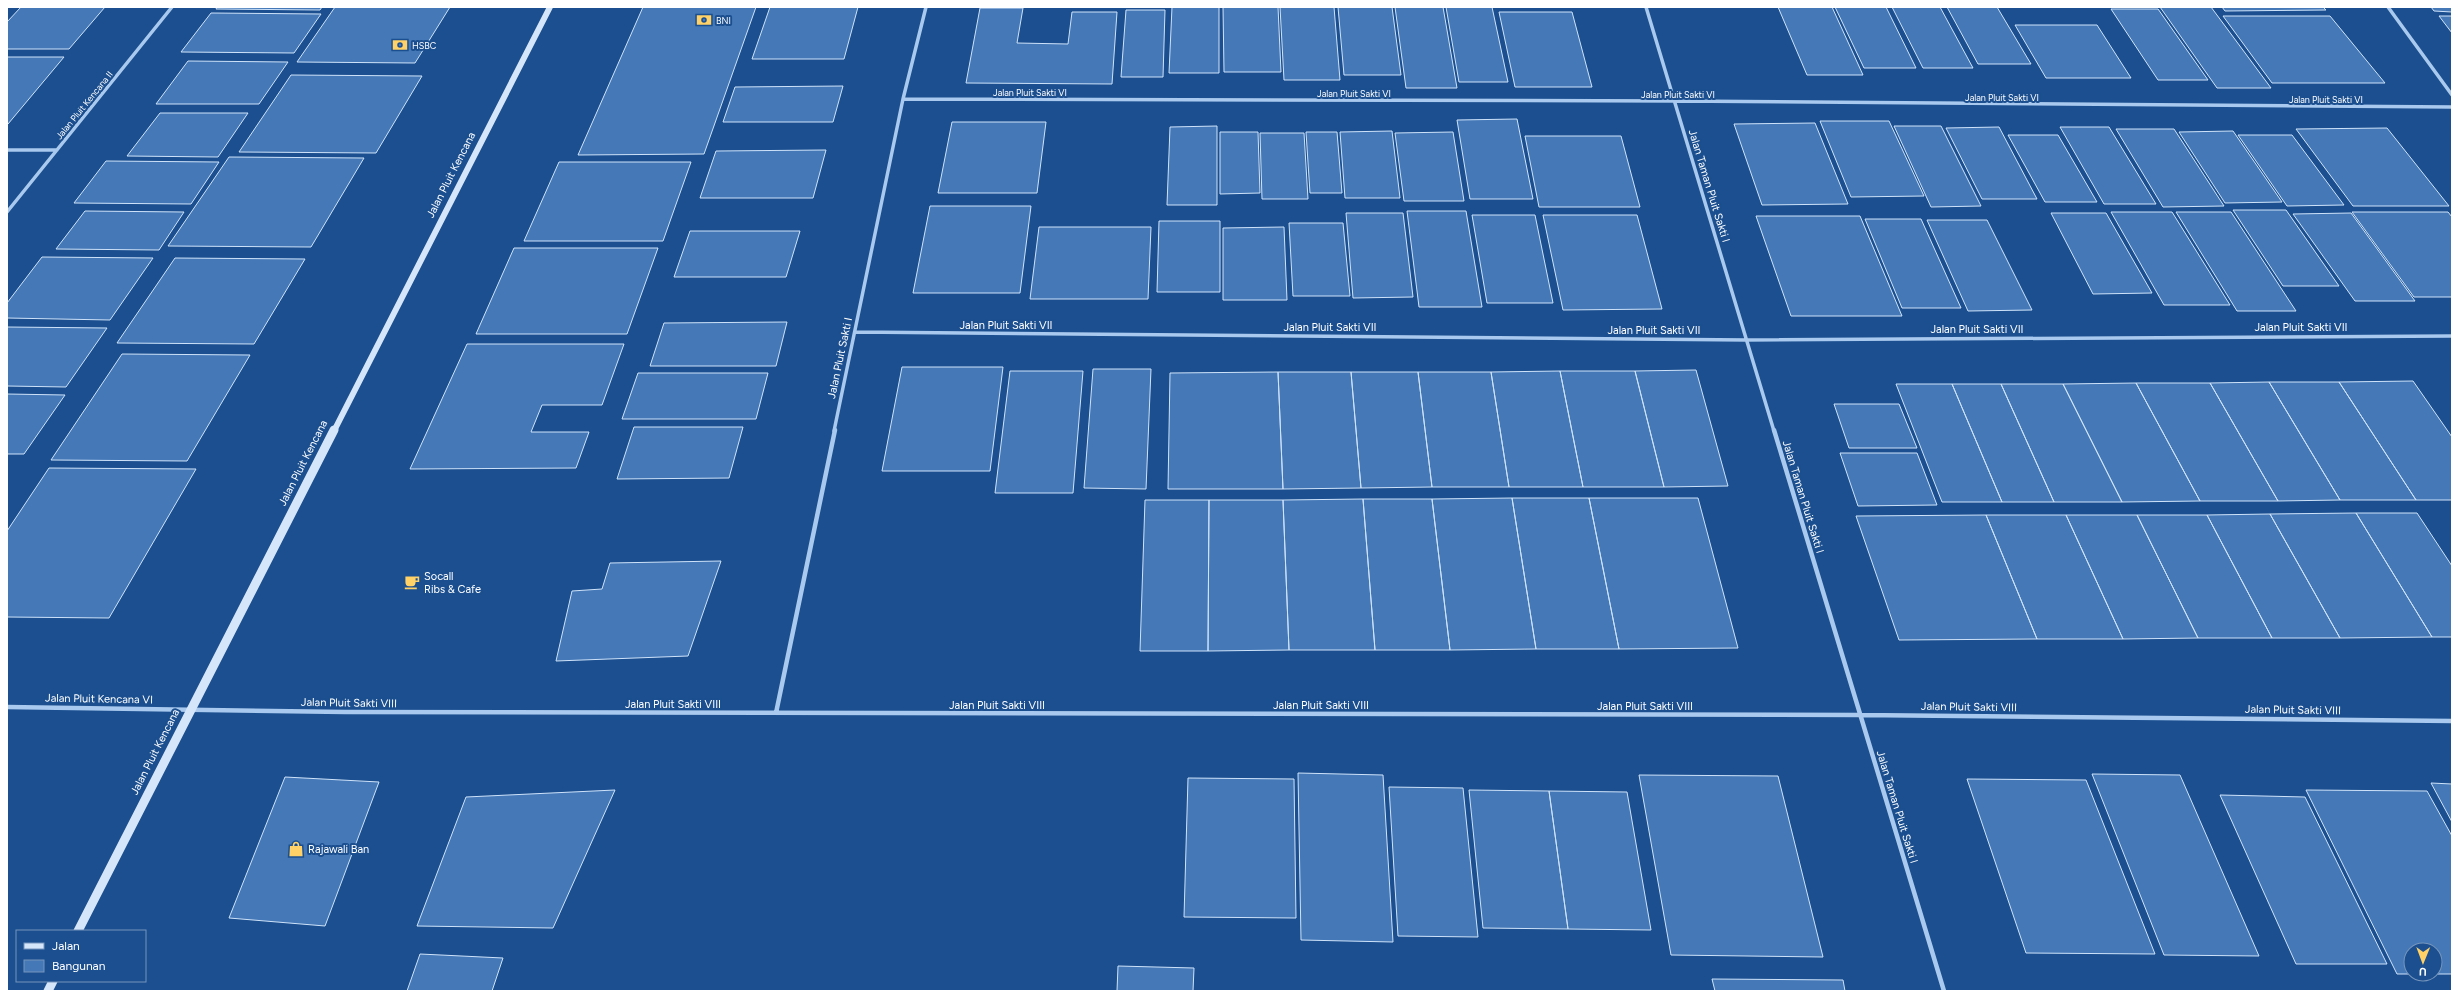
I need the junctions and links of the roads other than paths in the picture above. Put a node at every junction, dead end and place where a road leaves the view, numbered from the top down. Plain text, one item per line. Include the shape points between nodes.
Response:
1 (172, 7) edge
2 (550, 7) edge
3 (926, 7) edge
4 (1646, 7) edge
5 (2388, 7) edge
6 (2452, 95) edge
7 (903, 99) junction
8 (1674, 101) junction
9 (2452, 107) edge
10 (7, 150) edge
11 (57, 150) junction
12 (7, 212) edge
13 (855, 332) junction
14 (2452, 336) edge
15 (1746, 340) junction
16 (7, 707) edge
17 (190, 709) junction
18 (776, 713) junction
19 (1860, 715) junction
20 (2452, 721) edge
21 (79, 930) edge
22 (52, 982) edge
23 (48, 991) edge
24 (1944, 991) edge

1 - 11 street, Jalan Pluit Kencana II
2 - 17 street, Jalan Pluit Kencana
3 - 7 street, Jalan Pluit Sakti I
4 - 8 street, Jalan Taman Pluit Sakti I
5 - 6 street
7 - 8 street, Jalan Pluit Sakti VI
7 - 13 street, Jalan Pluit Sakti I
8 - 9 street, Jalan Pluit Sakti VI
8 - 15 street, Jalan Taman Pluit Sakti I
10 - 11 street
11 - 12 street, Jalan Pluit Kencana II
13 - 15 street, Jalan Pluit Sakti VII
13 - 18 street, Jalan Pluit Sakti I
14 - 15 street, Jalan Pluit Sakti VII
15 - 19 street, Jalan Taman Pluit Sakti I
16 - 17 street, Jalan Pluit Kencana VI
17 - 18 street, Jalan Pluit Sakti VIII
17 - 21 street, Jalan Pluit Kencana
18 - 19 street, Jalan Pluit Sakti VIII
19 - 20 street, Jalan Pluit Sakti VIII
19 - 24 street, Jalan Taman Pluit Sakti I
22 - 23 street

